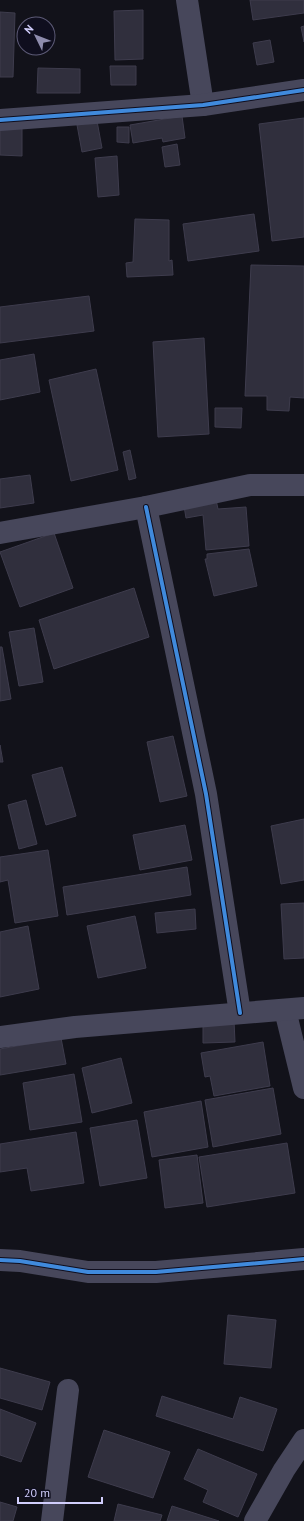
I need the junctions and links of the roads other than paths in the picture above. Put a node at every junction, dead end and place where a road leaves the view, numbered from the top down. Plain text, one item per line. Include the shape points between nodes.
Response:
1 (187, 0) edge
2 (304, 90) edge
3 (203, 105) junction
4 (0, 120) edge
5 (304, 485) edge
6 (146, 507) junction
7 (0, 533) edge
8 (294, 1009) edge
9 (240, 1013) junction
10 (0, 1037) edge
11 (304, 1088) edge
12 (304, 1259) edge
13 (0, 1260) edge
14 (68, 1390) dead end
15 (304, 1440) edge
16 (52, 1521) edge
17 (255, 1521) edge

1 - 3 street
2 - 3 street
3 - 4 street
5 - 6 street via 250,485
6 - 7 street
6 - 9 street via 206,794
8 - 9 street
8 - 11 street
9 - 10 street via 75,1027
12 - 13 street via 156,1272 88,1272
14 - 16 street
15 - 17 street

